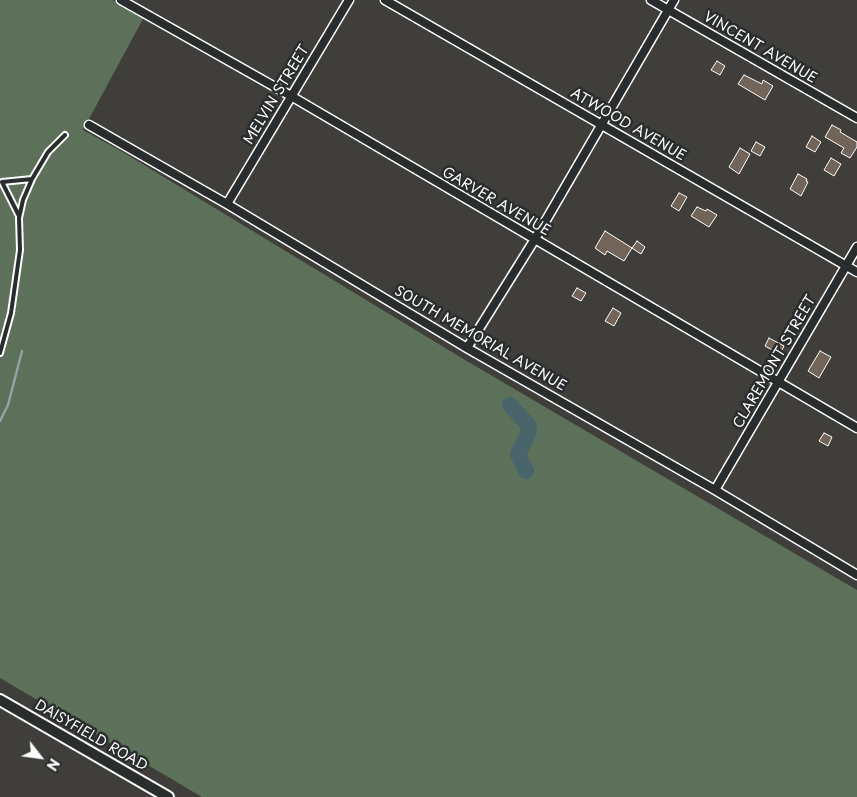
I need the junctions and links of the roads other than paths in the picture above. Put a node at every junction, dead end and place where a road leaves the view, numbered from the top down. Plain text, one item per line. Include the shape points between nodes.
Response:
1 (121, 0) edge
2 (349, 0) edge
3 (385, 0) edge
4 (651, 0) edge
5 (674, 0) edge
6 (668, 10) junction
7 (291, 96) junction
8 (857, 118) edge
9 (601, 124) junction
10 (89, 125) dead end
11 (65, 135) dead end
12 (32, 179) junction
13 (1, 182) edge
14 (228, 204) junction
15 (19, 218) junction
16 (535, 239) junction
17 (857, 247) edge
18 (846, 266) junction
19 (857, 272) edge
20 (467, 348) junction
21 (0, 353) edge
22 (779, 381) junction
23 (857, 428) edge
24 (715, 490) junction
25 (857, 575) edge
26 (0, 700) edge
27 (168, 797) edge

1 - 7 street, GARVER AVENUE
2 - 7 street, MELVIN STREET
3 - 9 street, ATWOOD AVENUE
4 - 6 street, VINCENT AVENUE
5 - 6 street
6 - 8 street, VINCENT AVENUE
6 - 9 street
7 - 14 street, MELVIN STREET
7 - 16 street, GARVER AVENUE
9 - 16 street
9 - 18 street, ATWOOD AVENUE
10 - 14 street, SOUTH MEMORIAL AVENUE
11 - 12 lane via 48,152
12 - 13 lane
12 - 15 lane via 22,200
13 - 15 lane
14 - 20 street, SOUTH MEMORIAL AVENUE
15 - 21 lane via 20,250 11,313
16 - 20 street
16 - 22 street, GARVER AVENUE
17 - 18 street, CLAREMONT STREET
18 - 19 street, ATWOOD AVENUE
18 - 22 street, CLAREMONT STREET
20 - 24 street, SOUTH MEMORIAL AVENUE
22 - 23 street, GARVER AVENUE
22 - 24 street, CLAREMONT STREET
24 - 25 street, SOUTH MEMORIAL AVENUE
26 - 27 street, DAISYFIELD ROAD

